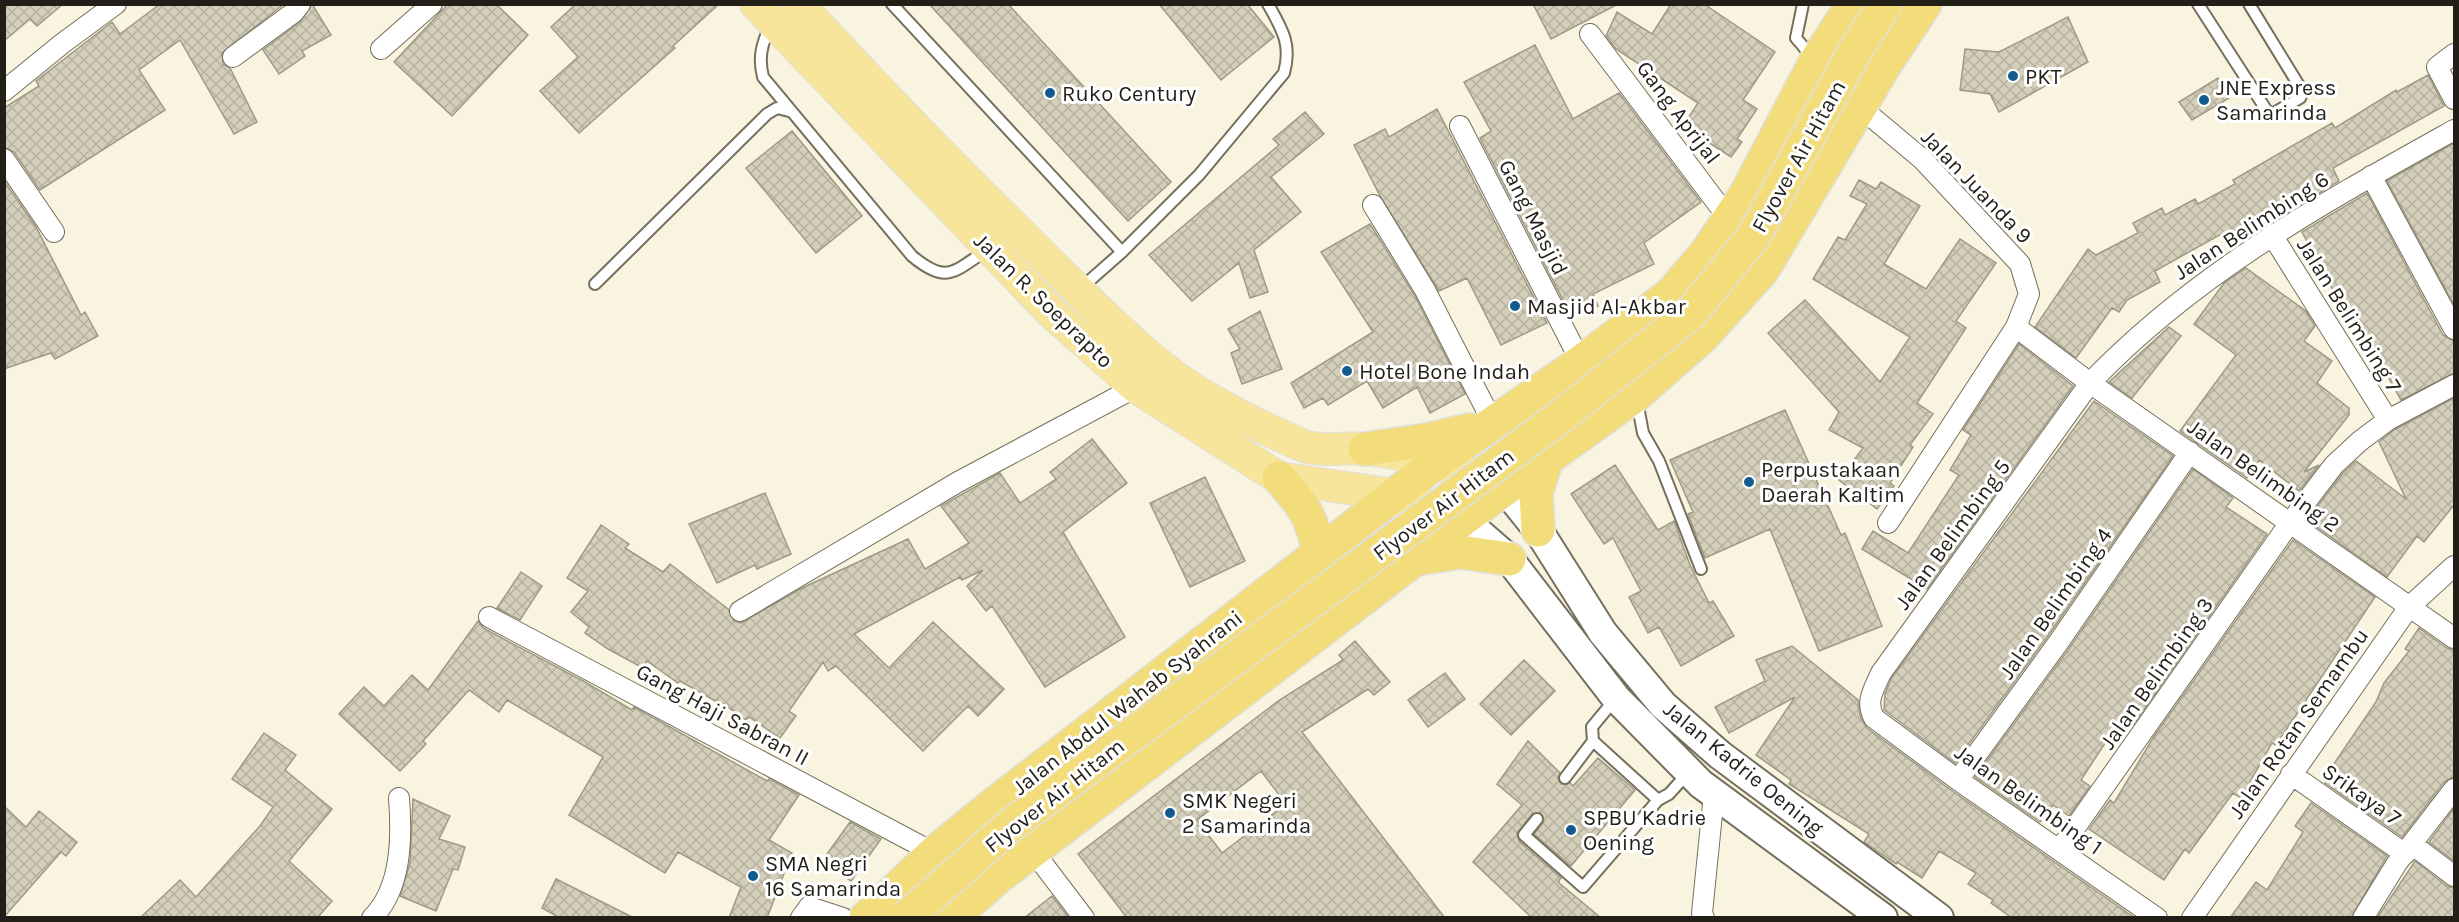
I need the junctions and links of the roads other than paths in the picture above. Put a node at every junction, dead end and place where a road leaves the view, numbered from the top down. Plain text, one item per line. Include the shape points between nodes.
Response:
1 (116, 4) edge
2 (300, 4) edge
3 (432, 4) edge
4 (892, 4) edge
5 (1268, 4) edge
6 (1803, 4) edge
7 (1853, 4) edge
8 (1885, 4) edge
9 (1924, 4) edge
10 (2198, 4) edge
11 (2249, 4) edge
12 (811, 12) edge
13 (764, 13) edge
14 (1590, 34) dead end
15 (381, 49) dead end
16 (2454, 54) edge
17 (233, 57) dead end
18 (1816, 62) junction
19 (4, 91) edge
20 (2454, 99) edge
21 (1859, 110) junction
22 (789, 111) junction
23 (1460, 126) dead end
24 (2454, 130) edge
25 (4, 159) edge
26 (2371, 177) junction
27 (1373, 205) dead end
28 (1729, 219) junction
29 (54, 232) dead end
30 (2272, 235) junction
31 (990, 249) junction
32 (1122, 252) junction
33 (595, 284) dead end
34 (1078, 291) junction
35 (2016, 327) junction
36 (2454, 329) edge
37 (1581, 362) junction
38 (2091, 383) junction
39 (2454, 385) edge
40 (1136, 387) junction
41 (1636, 395) junction
42 (2388, 420) junction
43 (1489, 424) junction
44 (1365, 449) junction
45 (2190, 452) junction
46 (1547, 458) junction
47 (1437, 462) junction
48 (1279, 478) junction
49 (1505, 489) junction
50 (1395, 495) junction
51 (1463, 519) junction
52 (1888, 523) dead end
53 (2289, 524) junction
54 (1538, 530) junction
55 (1319, 553) junction
56 (1415, 559) junction
57 (1509, 559) junction
58 (2454, 566) edge
59 (1701, 569) dead end
60 (2409, 607) junction
61 (740, 611) dead end
62 (489, 617) dead end
63 (2454, 638) edge
64 (1616, 698) junction
65 (1122, 706) junction
66 (1874, 718) joint
67 (1593, 741) junction
68 (1159, 754) junction
69 (1690, 771) junction
70 (2291, 774) junction
71 (1565, 778) dead end
72 (1958, 780) junction
73 (2454, 789) edge
74 (1714, 794) junction
75 (399, 798) dead end
76 (1658, 800) junction
77 (1537, 819) dead end
78 (2060, 849) junction
79 (2409, 850) junction
80 (1033, 851) junction
81 (934, 853) junction
82 (2454, 876) edge
83 (372, 918) edge
84 (801, 918) edge
85 (843, 918) edge
86 (866, 918) edge
87 (906, 918) edge
88 (952, 918) edge
89 (1084, 918) edge
90 (1704, 918) edge
91 (1883, 918) edge
92 (1939, 918) edge
93 (2157, 918) edge
94 (2192, 918) edge
95 (2363, 918) edge

1 - 19 street
2 - 17 street
3 - 15 street
4 - 32 lane
5 - 32 lane via 1286,36 1288,56 1284,73 1199,175
6 - 18 lane via 1796,39
7 - 18 highway, Jalan Abdul Wahab Syahrani
8 - 87 highway, Flyover Air Hitam, bridge via 1753,237 1690,314 1560,417 1012,824
9 - 21 highway
10 - 11 lane via 2272,114 2300,98 2303,92
12 - 34 main road, Jalan R. Soeprapto via 924,138
13 - 22 lane via 759,62 763,77
13 - 31 main road, Jalan R. Soeprapto
14 - 28 street, Gang Aprijal
16 - 20 street via 2436,67
18 - 28 highway, Jalan Abdul Wahab Syahrani
21 - 35 street, Jalan Juanda 9 via 1922,159 2020,264 2029,294
21 - 41 highway via 1762,271 1703,336
22 - 31 lane via 912,256 930,271 954,271
22 - 33 lane via 777,108 767,114
23 - 37 street, Gang Masjid
24 - 26 street, Jalan Belimbing 6
25 - 29 street
26 - 30 street, Jalan Belimbing 6
26 - 36 street
27 - 43 street via 1425,290
28 - 37 highway, Jalan Abdul Wahab Syahrani via 1671,294
30 - 38 street, Jalan Belimbing 6 via 2184,297
30 - 42 street, Jalan Belimbing 7
31 - 40 main road, Jalan R. Soeprapto via 1051,312
32 - 34 lane
34 - 44 main road, Jalan R. Soeprapto via 1158,364 1261,427 1302,446
35 - 38 street
35 - 52 street, Jalan Juanda 9
37 - 43 highway, Jalan Abdul Wahab Syahrani
38 - 45 street, Jalan Belimbing 2
38 - 66 street, Jalan Belimbing 5 via 1881,673 1870,698
39 - 42 street, Jalan Belimbing 3
40 - 48 main road, Jalan R. Soeprapto
40 - 61 street via 958,482
41 - 46 highway
41 - 59 lane via 1643,433 1659,461
42 - 53 street, Jalan Belimbing 3 via 2334,465
43 - 44 highway via 1427,441
43 - 47 highway, Jalan Abdul Wahab Syahrani
44 - 47 main road, Jalan R. Soeprapto
45 - 53 street, Jalan Belimbing 2
45 - 72 street, Jalan Belimbing 4
46 - 49 highway
46 - 54 highway via 1536,493
47 - 49 main road, Jalan R. Soeprapto
47 - 50 highway, Jalan Abdul Wahab Syahrani
48 - 50 main road, Jalan R. Soeprapto
48 - 55 highway via 1304,506
49 - 51 highway
49 - 54 main road, Jalan Kadrie Oening
50 - 51 main road, Jalan R. Soeprapto
50 - 55 highway, Jalan Abdul Wahab Syahrani
51 - 56 highway
51 - 57 main road, Jalan Kadrie Oening
53 - 60 street, Jalan Belimbing 2
53 - 78 street, Jalan Belimbing 3
54 - 92 main road, Jalan Kadrie Oening via 1603,633 1663,705 1720,755
55 - 65 highway, Jalan Abdul Wahab Syahrani
56 - 57 highway via 1460,552
56 - 68 highway via 1211,722
57 - 64 main road, Jalan Kadrie Oening
58 - 60 street, Jalan Rotan Semambu
60 - 63 street, Jalan Belimbing 2
60 - 70 street, Jalan Rotan Semambu
62 - 81 street, Gang Haji Sabran II
64 - 67 lane via 1592,727
64 - 69 main road, Jalan Kadrie Oening
65 - 68 highway
65 - 81 highway, Jalan Abdul Wahab Syahrani
66 - 72 street, Jalan Belimbing 1
67 - 71 lane
67 - 76 lane
68 - 80 highway via 1113,798
69 - 74 main road, Jalan Kadrie Oening
69 - 76 lane
70 - 79 street, Srikaya 7
70 - 94 street, Jalan Rotan Semambu
72 - 78 street, Jalan Belimbing 1
73 - 79 street
74 - 90 street
74 - 91 main road, Jalan Kadrie Oening
75 - 83 street via 401,848 388,895
76 - 77 lane via 1583,887 1524,835
78 - 93 street, Jalan Belimbing 1
79 - 82 street, Srikaya 7
79 - 95 street
80 - 88 highway
80 - 89 street
81 - 86 highway, Jalan Abdul Wahab Syahrani
84 - 85 street via 809,907

